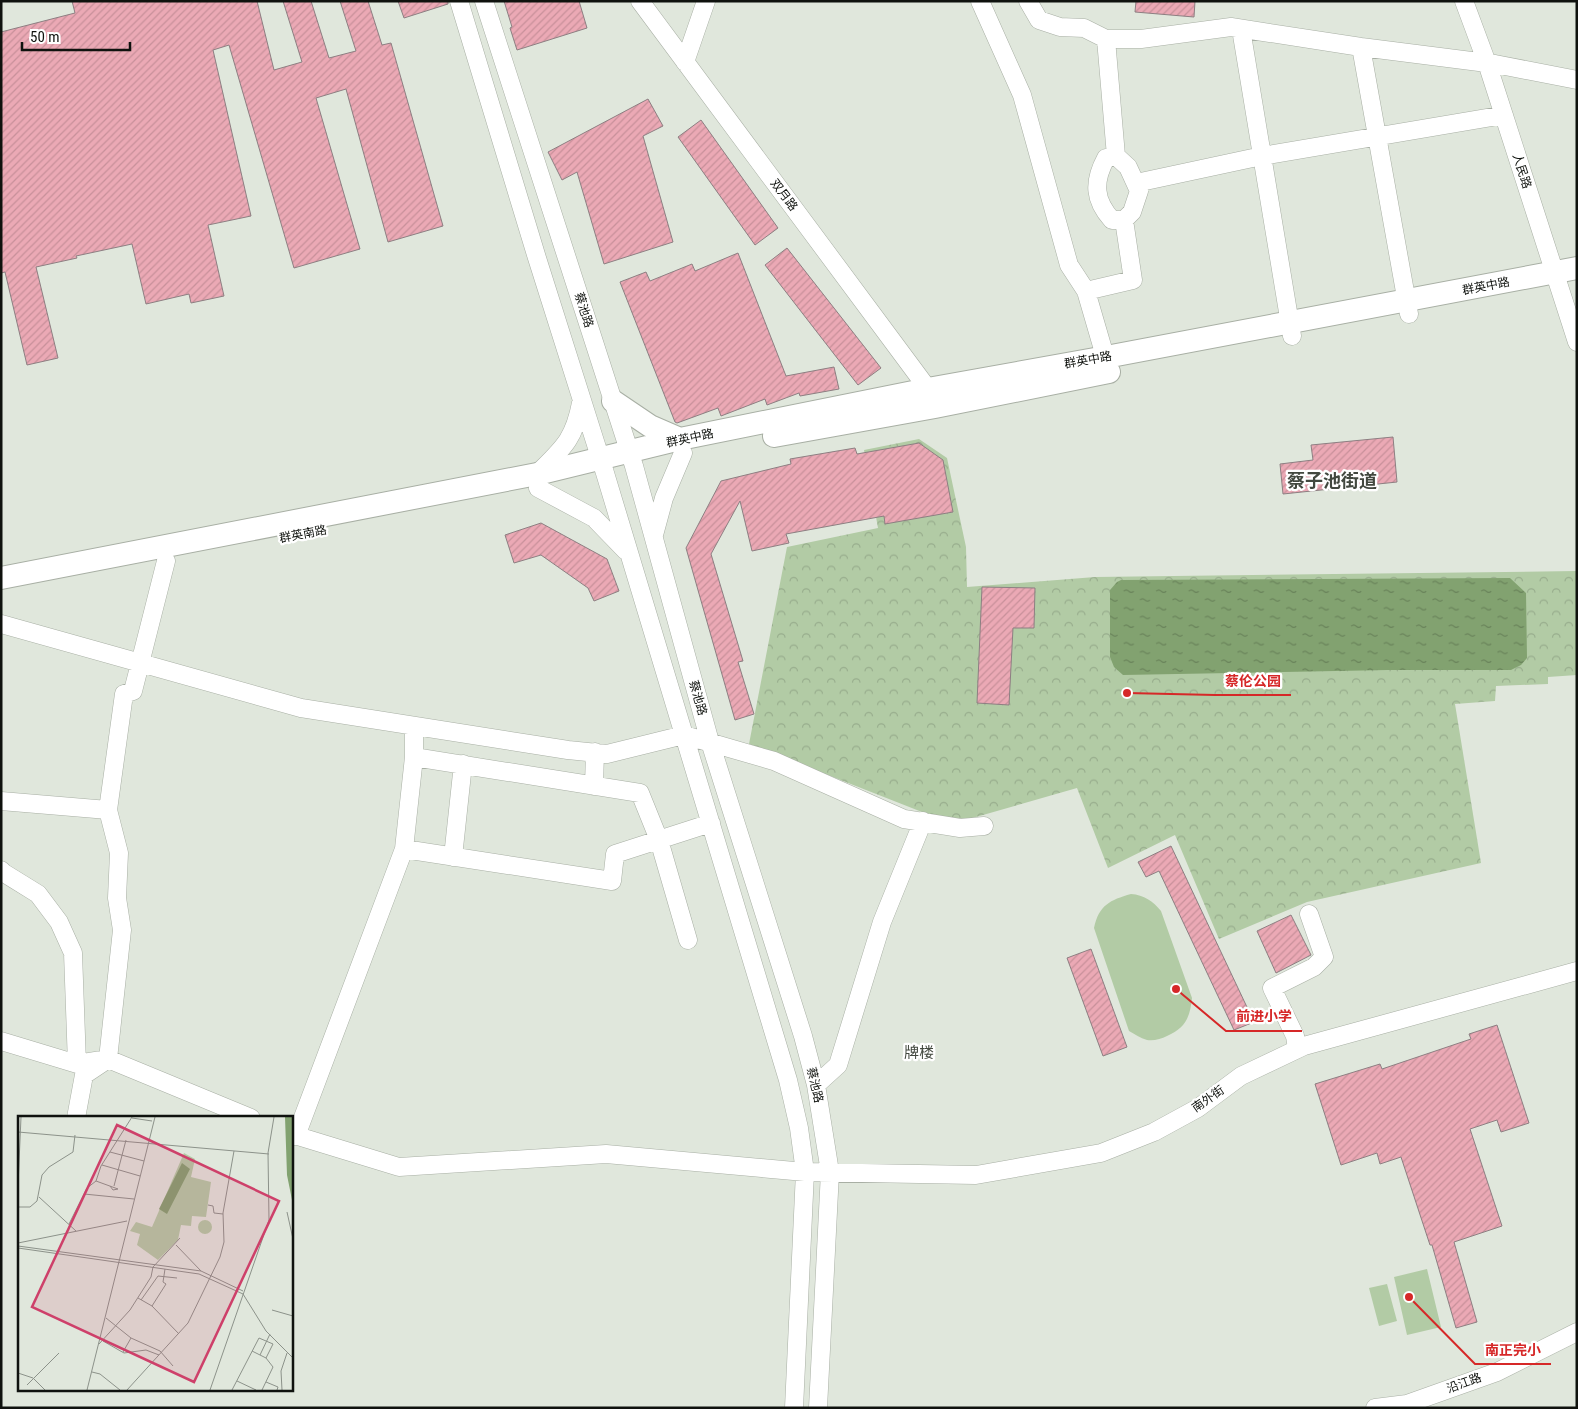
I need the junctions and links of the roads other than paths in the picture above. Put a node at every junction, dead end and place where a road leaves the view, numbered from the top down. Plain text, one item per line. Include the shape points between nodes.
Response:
1 (459, 1) edge
2 (484, 1) edge
3 (640, 1) edge
4 (706, 1) edge
5 (980, 1) edge
6 (1028, 1) edge
7 (1464, 1) edge
8 (1472, 1) edge
9 (1241, 28) junction
10 (1106, 39) junction
11 (1361, 47) junction
12 (685, 62) junction
13 (1491, 64) junction
14 (1577, 80) edge
15 (1504, 115) junction
16 (1377, 137) junction
17 (1116, 156) junction
18 (1262, 156) junction
19 (1136, 183) junction
20 (1124, 220) junction
21 (1566, 278) edge
22 (1086, 291) junction
23 (1407, 308) junction
24 (1577, 316) edge
25 (1292, 329) junction
26 (1577, 342) edge
27 (1108, 364) junction
28 (928, 389) junction
29 (582, 400) junction
30 (613, 401) junction
31 (681, 446) junction
32 (632, 459) junction
33 (603, 466) junction
34 (538, 481) junction
35 (653, 538) junction
36 (629, 553) junction
37 (166, 561) junction
38 (1, 578) edge
39 (1, 591) edge
40 (1, 624) edge
41 (140, 663) junction
42 (414, 726) junction
43 (684, 736) junction
44 (710, 742) junction
45 (595, 752) junction
46 (414, 757) junction
47 (463, 764) junction
48 (594, 786) junction
49 (1, 800) edge
50 (108, 810) junction
51 (923, 821) junction
52 (710, 824) junction
53 (984, 826) dead end
54 (659, 840) junction
55 (404, 850) junction
56 (453, 857) junction
57 (1, 870) edge
58 (1309, 914) dead end
59 (688, 940) dead end
60 (1577, 971) edge
61 (1, 1041) edge
62 (1298, 1049) junction
63 (108, 1059) junction
64 (77, 1064) junction
65 (816, 1085) junction
66 (76, 1116) edge
67 (246, 1116) edge
68 (293, 1135) edge
69 (805, 1172) junction
70 (830, 1172) junction
71 (1577, 1332) edge
72 (1577, 1345) edge
73 (794, 1408) edge
74 (818, 1408) edge
75 (1375, 1408) edge
76 (1428, 1408) edge

1 - 29 street, 蔡池路
2 - 30 street, 蔡池路
3 - 12 street, 双月路
4 - 12 street
5 - 22 street via 1022,95 1069,265
6 - 10 street via 1040,20 1060,27 1084,28
7 - 13 street, 人民路
8 - 13 street, 人民路
9 - 10 street via 1141,39
9 - 11 street
9 - 18 street
10 - 17 street
11 - 13 street
11 - 16 street
12 - 28 street, 双月路
13 - 14 street
13 - 15 street, 人民路
13 - 21 street, 人民路
15 - 16 street
15 - 21 street, 人民路
16 - 18 street
16 - 23 street
17 - 19 street via 1128,167
17 - 20 street via 1106,158 1099,171 1096,189 1102,209 1112,220
18 - 19 street
18 - 25 street
19 - 20 street via 1139,191 1132,212
20 - 22 street via 1133,280
21 - 23 main road, 群英中路
21 - 24 street, 人民路
21 - 26 street, 人民路
22 - 27 street
23 - 25 main road, 群英中路
25 - 27 main road, 群英中路
27 - 28 main road, 群英中路
27 - 31 main road, 群英中路 via 935,406
28 - 31 main road, 群英中路
29 - 33 street, 蔡池路
29 - 34 street via 577,425
30 - 31 main road
30 - 32 street, 蔡池路
31 - 32 main road, 群英中路
31 - 35 street
32 - 33 main road, 群英中路
32 - 35 street, 蔡池路
33 - 34 main road, 群英南路
33 - 36 street, 蔡池路
34 - 36 street via 594,518
34 - 37 main road, 群英南路
34 - 38 main road, 群英南路
35 - 44 street, 蔡池路
36 - 43 street, 蔡池路
37 - 39 main road, 群英南路
37 - 41 street
40 - 41 street
41 - 42 street via 301,708
41 - 50 street via 133,691 124,694
42 - 45 street
42 - 46 street
43 - 44 street
43 - 45 street via 607,754
43 - 52 street, 蔡池路
44 - 51 street via 774,761 904,819
44 - 65 street, 蔡池路
45 - 48 street
46 - 47 street
46 - 55 street
47 - 48 street
47 - 56 street
48 - 54 street via 640,793
49 - 50 street
50 - 63 street via 119,853 117,898 122,930
51 - 53 street via 960,828
51 - 65 street via 882,922 838,1065
52 - 54 street
52 - 69 street, 蔡池路 via 788,1080
54 - 56 street via 615,854 612,882
54 - 59 street
55 - 56 street
55 - 68 street
57 - 64 street via 38,894 59,922 73,953
58 - 62 street via 1324,957 1314,967 1272,988
60 - 62 street, 南外街
61 - 64 street
62 - 70 street, 南外街 via 1241,1076 1198,1108 1154,1132 1100,1153 976,1175
63 - 64 street
63 - 66 street via 84,1075
63 - 67 street
65 - 70 street, 蔡池路
68 - 69 street, 南外街 via 399,1167 606,1154
69 - 70 street, 南外街
69 - 73 street, 蔡池路
70 - 74 street, 蔡池路
71 - 75 street, 沿江路 via 1496,1372 1406,1404
72 - 76 street, 沿江路 via 1502,1381

